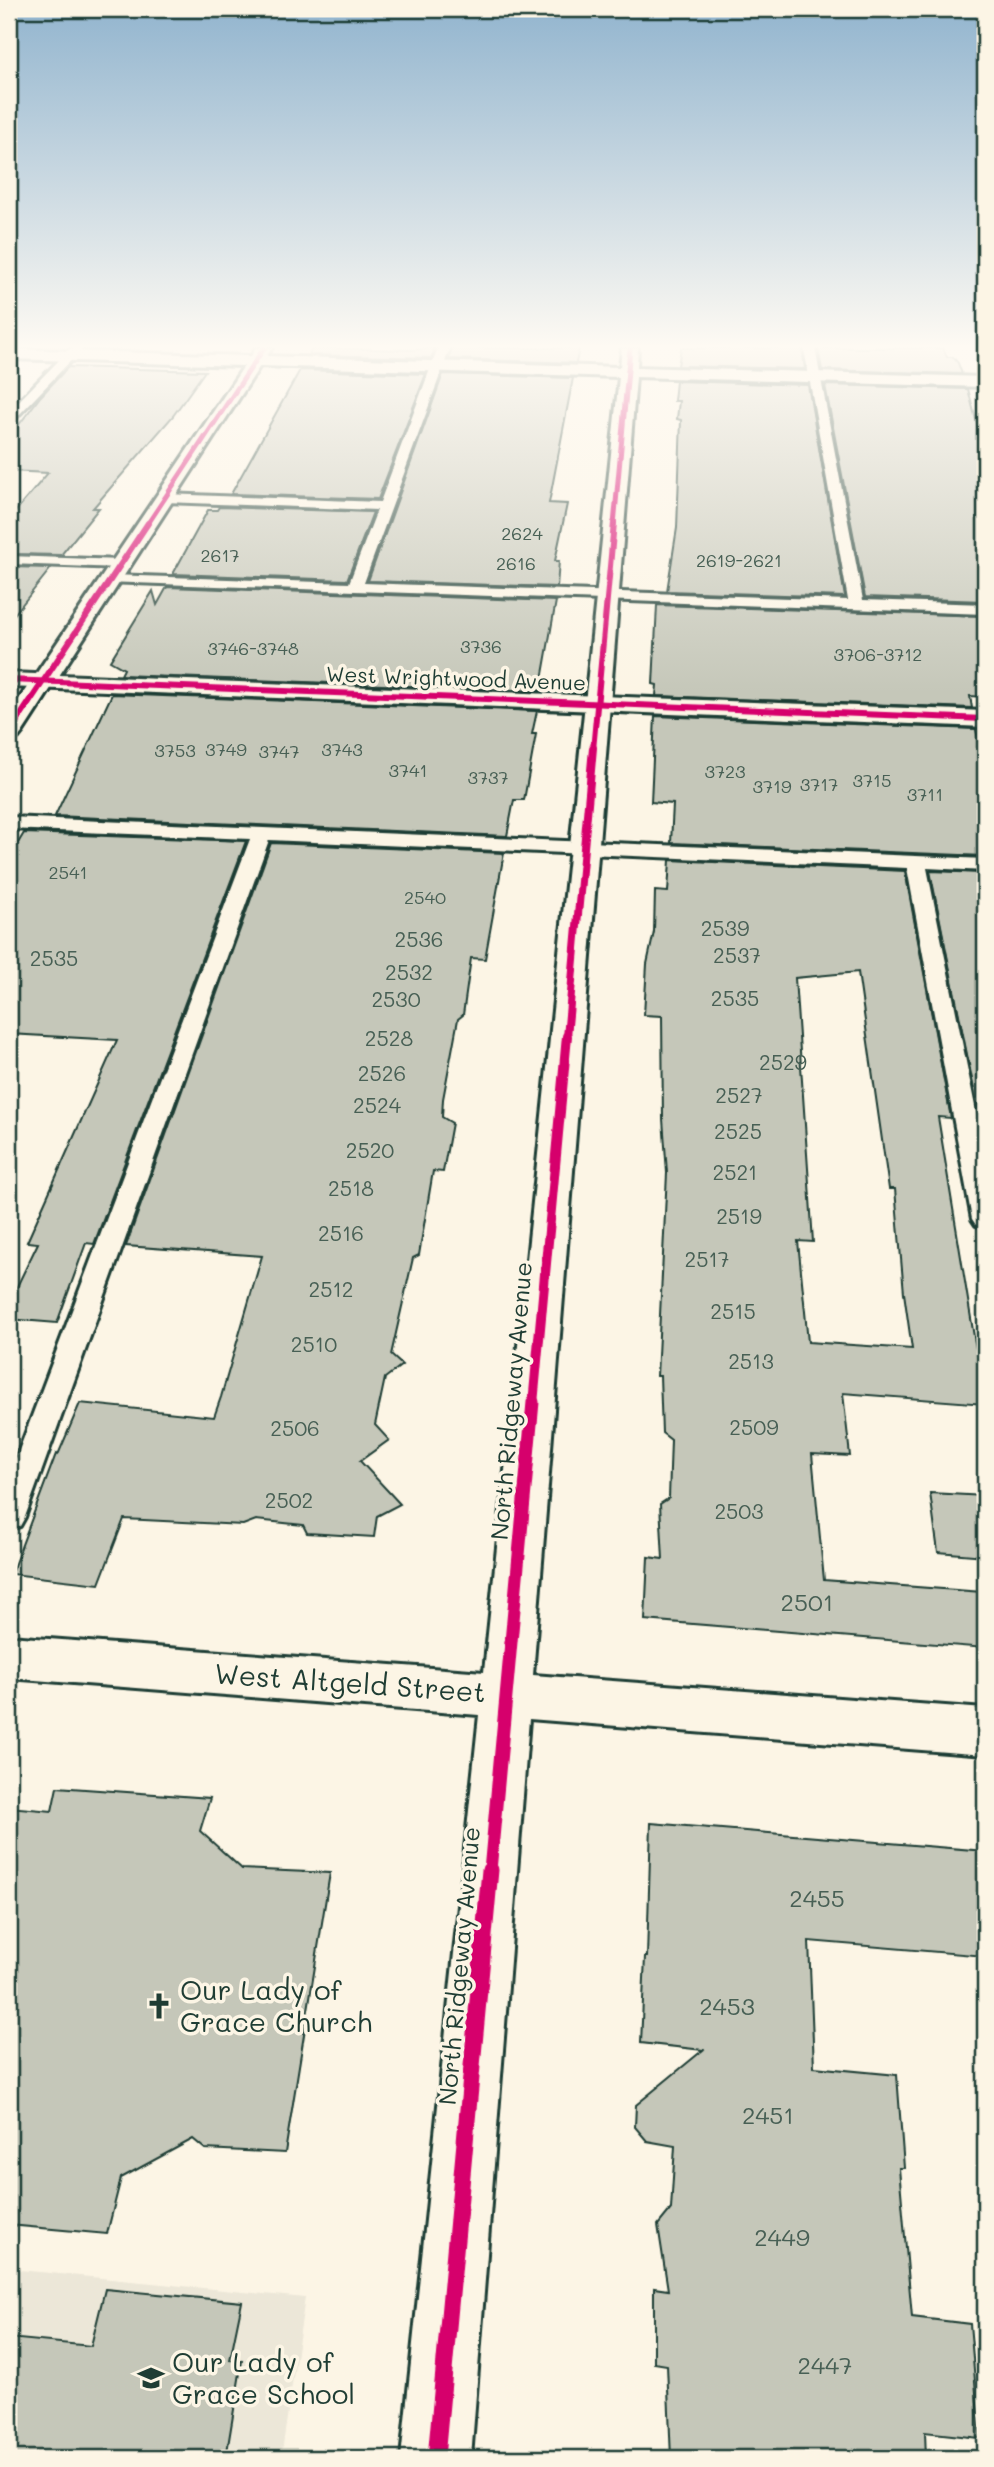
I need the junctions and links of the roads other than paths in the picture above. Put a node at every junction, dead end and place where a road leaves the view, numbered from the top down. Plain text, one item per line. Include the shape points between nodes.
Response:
1 (188, 463) edge
2 (401, 463) edge
3 (620, 463) edge
4 (832, 463) edge
5 (165, 498) junction
6 (385, 506) junction
7 (9, 560) edge
8 (116, 571) junction
9 (355, 587) junction
10 (608, 596) junction
11 (856, 604) junction
12 (985, 609) edge
13 (9, 680) edge
14 (43, 682) junction
15 (598, 704) junction
16 (985, 719) edge
17 (9, 733) edge
18 (9, 822) edge
19 (262, 834) junction
20 (585, 848) junction
21 (916, 862) junction
22 (985, 865) edge
23 (985, 1219) edge
24 (9, 1517) edge
25 (9, 1657) edge
26 (507, 1695) junction
27 (985, 1732) edge
28 (436, 2458) edge

1 - 5 street
2 - 6 lane
3 - 10 street, North Ridgeway Avenue
4 - 11 lane
5 - 6 lane
5 - 8 street
6 - 9 lane
7 - 8 lane
8 - 9 lane
8 - 14 street
9 - 10 lane
10 - 11 lane
10 - 15 street, North Ridgeway Avenue
11 - 12 lane
13 - 14 street, West Wrightwood Avenue
14 - 15 street, West Wrightwood Avenue
14 - 17 street
15 - 16 street, West Wrightwood Avenue
15 - 20 street, North Ridgeway Avenue
18 - 19 lane
19 - 20 lane
19 - 24 lane
20 - 21 lane
20 - 26 street, North Ridgeway Avenue
21 - 22 lane
21 - 23 lane
25 - 26 street, West Altgeld Street
26 - 27 street, West Altgeld Street
26 - 28 street, North Ridgeway Avenue

